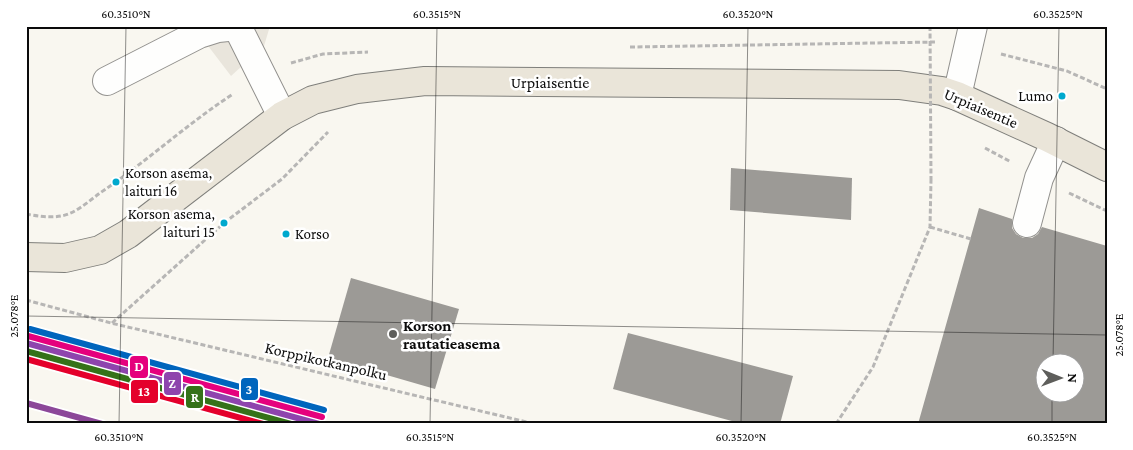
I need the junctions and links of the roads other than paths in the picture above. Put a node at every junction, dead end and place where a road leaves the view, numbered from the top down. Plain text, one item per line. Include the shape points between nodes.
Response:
1 (236, 26) edge
2 (973, 26) edge
3 (108, 81) dead end
4 (957, 96) junction
5 (282, 116) junction
6 (1056, 141) junction
7 (1107, 167) edge
8 (1027, 223) dead end
9 (26, 257) edge

1 - 3 street via 199,34
1 - 5 street
2 - 4 street
4 - 5 main road, Urpiaisentie via 899,85 425,82 357,89 313,100
4 - 6 main road, Urpiaisentie
5 - 9 main road, Urpiaisentie via 141,225 100,250 65,258
6 - 7 main road, Urpiaisentie
6 - 8 street via 1039,178

